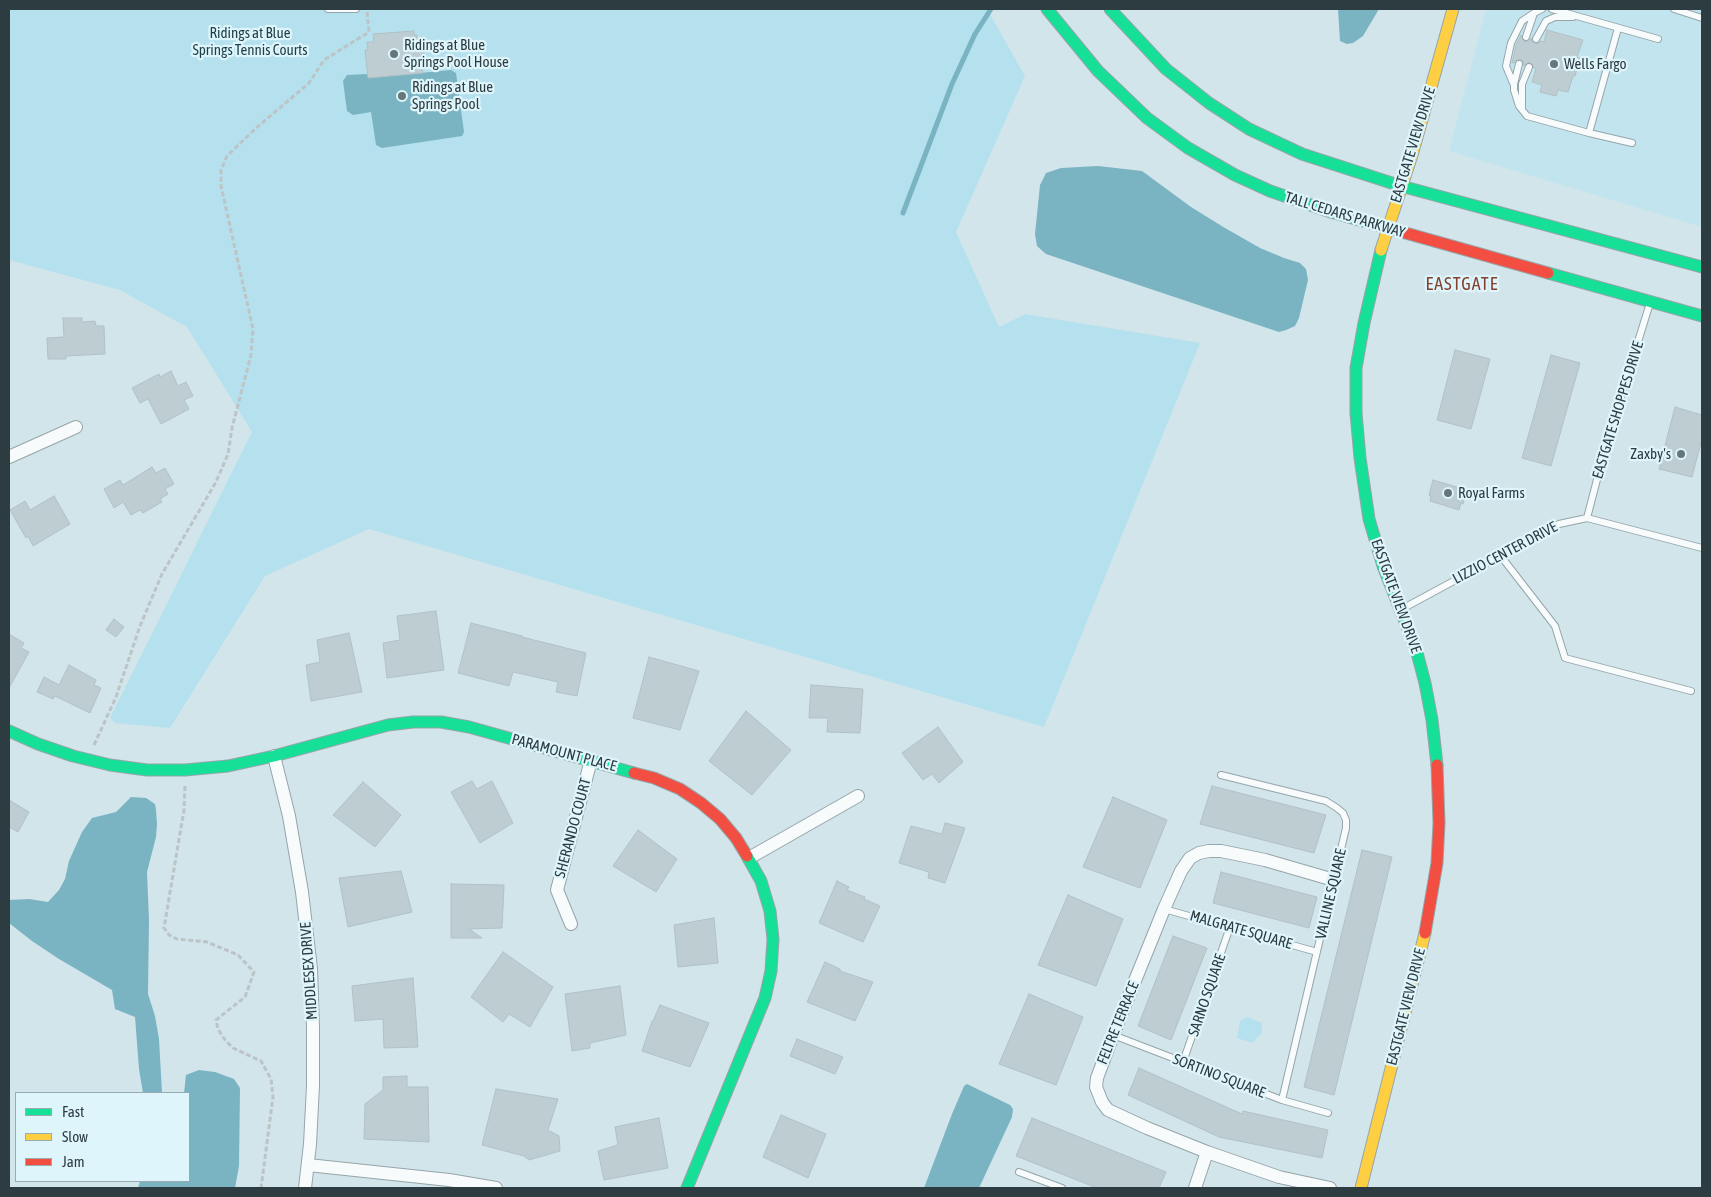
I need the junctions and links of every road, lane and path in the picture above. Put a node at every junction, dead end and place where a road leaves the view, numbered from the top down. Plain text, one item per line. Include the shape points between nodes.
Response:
1 (328, 9) edge
2 (356, 9) edge
3 (367, 9) edge
4 (1047, 9) edge
5 (1110, 9) edge
6 (1453, 9) edge
7 (1542, 9) edge
8 (1552, 9) edge
9 (1674, 9) edge
10 (1534, 13) junction
11 (1582, 18) junction
12 (1702, 18) edge
13 (1618, 28) junction
14 (1526, 37) dead end
15 (1658, 39) dead end
16 (1536, 40) dead end
17 (1519, 64) dead end
18 (1529, 67) dead end
19 (1514, 84) junction
20 (1522, 109) junction
21 (1590, 133) junction
22 (1632, 143) dead end
23 (1401, 186) junction
24 (1387, 228) junction
25 (1702, 267) edge
26 (1650, 302) junction
27 (1702, 316) edge
28 (76, 427) dead end
29 (9, 457) edge
30 (1587, 518) junction
31 (1702, 548) edge
32 (1500, 555) junction
33 (1401, 610) junction
34 (1691, 691) dead end
35 (9, 731) edge
36 (274, 756) junction
37 (90, 760) junction
38 (591, 760) junction
39 (185, 770) junction
40 (1221, 775) dead end
41 (858, 796) dead end
42 (750, 858) junction
43 (1334, 880) junction
44 (1164, 909) junction
45 (571, 924) dead end
46 (1230, 927) junction
47 (1317, 952) junction
48 (1113, 1035) junction
49 (1183, 1062) junction
50 (1282, 1100) junction
51 (1328, 1113) dead end
52 (1206, 1152) junction
53 (308, 1165) junction
54 (1019, 1172) dead end
55 (261, 1188) edge
56 (305, 1188) edge
57 (496, 1188) edge
58 (687, 1188) edge
59 (1062, 1188) edge
60 (1195, 1188) edge
61 (1330, 1188) edge
62 (1361, 1188) edge

1 - 2 lane
3 - 37 path via 369,32 324,60 309,83 234,149 221,170 221,186 253,329 251,355 228,454 216,482 162,574
4 - 24 street, TALL CEDARS PARKWAY via 1098,71 1147,118 1188,148 1270,191
5 - 23 street via 1166,69 1249,129 1302,154
6 - 23 street, EASTGATE VIEW DRIVE
7 - 10 lane
8 - 11 lane
9 - 12 lane
10 - 14 lane
10 - 19 lane via 1522,21 1511,43 1506,66
11 - 13 lane
11 - 16 lane via 1555,17 1546,21
13 - 15 lane
13 - 21 lane
17 - 19 lane
18 - 20 lane via 1522,84
19 - 20 lane via 1515,96
20 - 21 lane via 1528,116
21 - 22 lane
23 - 24 street, EASTGATE VIEW DRIVE
23 - 25 street
24 - 26 street, TALL CEDARS PARKWAY
24 - 33 street, EASTGATE VIEW DRIVE via 1356,368 1356,413 1369,519
26 - 27 street, TALL CEDARS PARKWAY
26 - 30 lane, EASTGATE SHOPPES DRIVE
28 - 29 street
30 - 31 lane, LIZZIO CENTER DRIVE
30 - 32 lane, LIZZIO CENTER DRIVE via 1559,524
32 - 33 lane, LIZZIO CENTER DRIVE
32 - 34 lane via 1556,626 1565,658
33 - 62 street, EASTGATE VIEW DRIVE via 1416,649 1432,720 1438,771 1437,863 1428,918
35 - 37 street, PARAMOUNT PLACE
36 - 38 street, PARAMOUNT PLACE via 388,725 432,722 469,726
36 - 39 street, PARAMOUNT PLACE via 228,766
36 - 53 street, MIDDLESEX DRIVE via 301,882 311,969 313,1086
37 - 39 street, PARAMOUNT PLACE via 147,770
38 - 42 street, PARAMOUNT PLACE via 680,789 720,819
38 - 45 street, SHERANDO COURT via 557,890
39 - 55 path via 184,810 164,928 177,939 207,942 238,955 254,972 245,997 216,1020 225,1040 233,1048 261,1061 271,1079 273,1096
40 - 43 lane, VALLINE SQUARE via 1326,801 1343,813 1346,828
41 - 42 street
42 - 58 street, PARAMOUNT PLACE via 770,912 772,971 759,1016
43 - 44 street, FELTRE TERRACE via 1265,860 1209,851 1190,858 1181,870
43 - 47 lane, VALLINE SQUARE
44 - 46 lane, MALGRATE SQUARE
44 - 48 street, FELTRE TERRACE
46 - 47 lane, MALGRATE SQUARE
46 - 49 lane, SARNO SQUARE
47 - 50 lane, VALLINE SQUARE
48 - 49 lane, SORTINO SQUARE
48 - 52 street, FELTRE TERRACE via 1096,1087 1108,1110
49 - 50 lane, SORTINO SQUARE
50 - 51 lane, SORTINO SQUARE
52 - 60 street
52 - 61 street, FELTRE TERRACE via 1279,1177
53 - 56 street, MIDDLESEX DRIVE
53 - 57 street
54 - 59 lane

